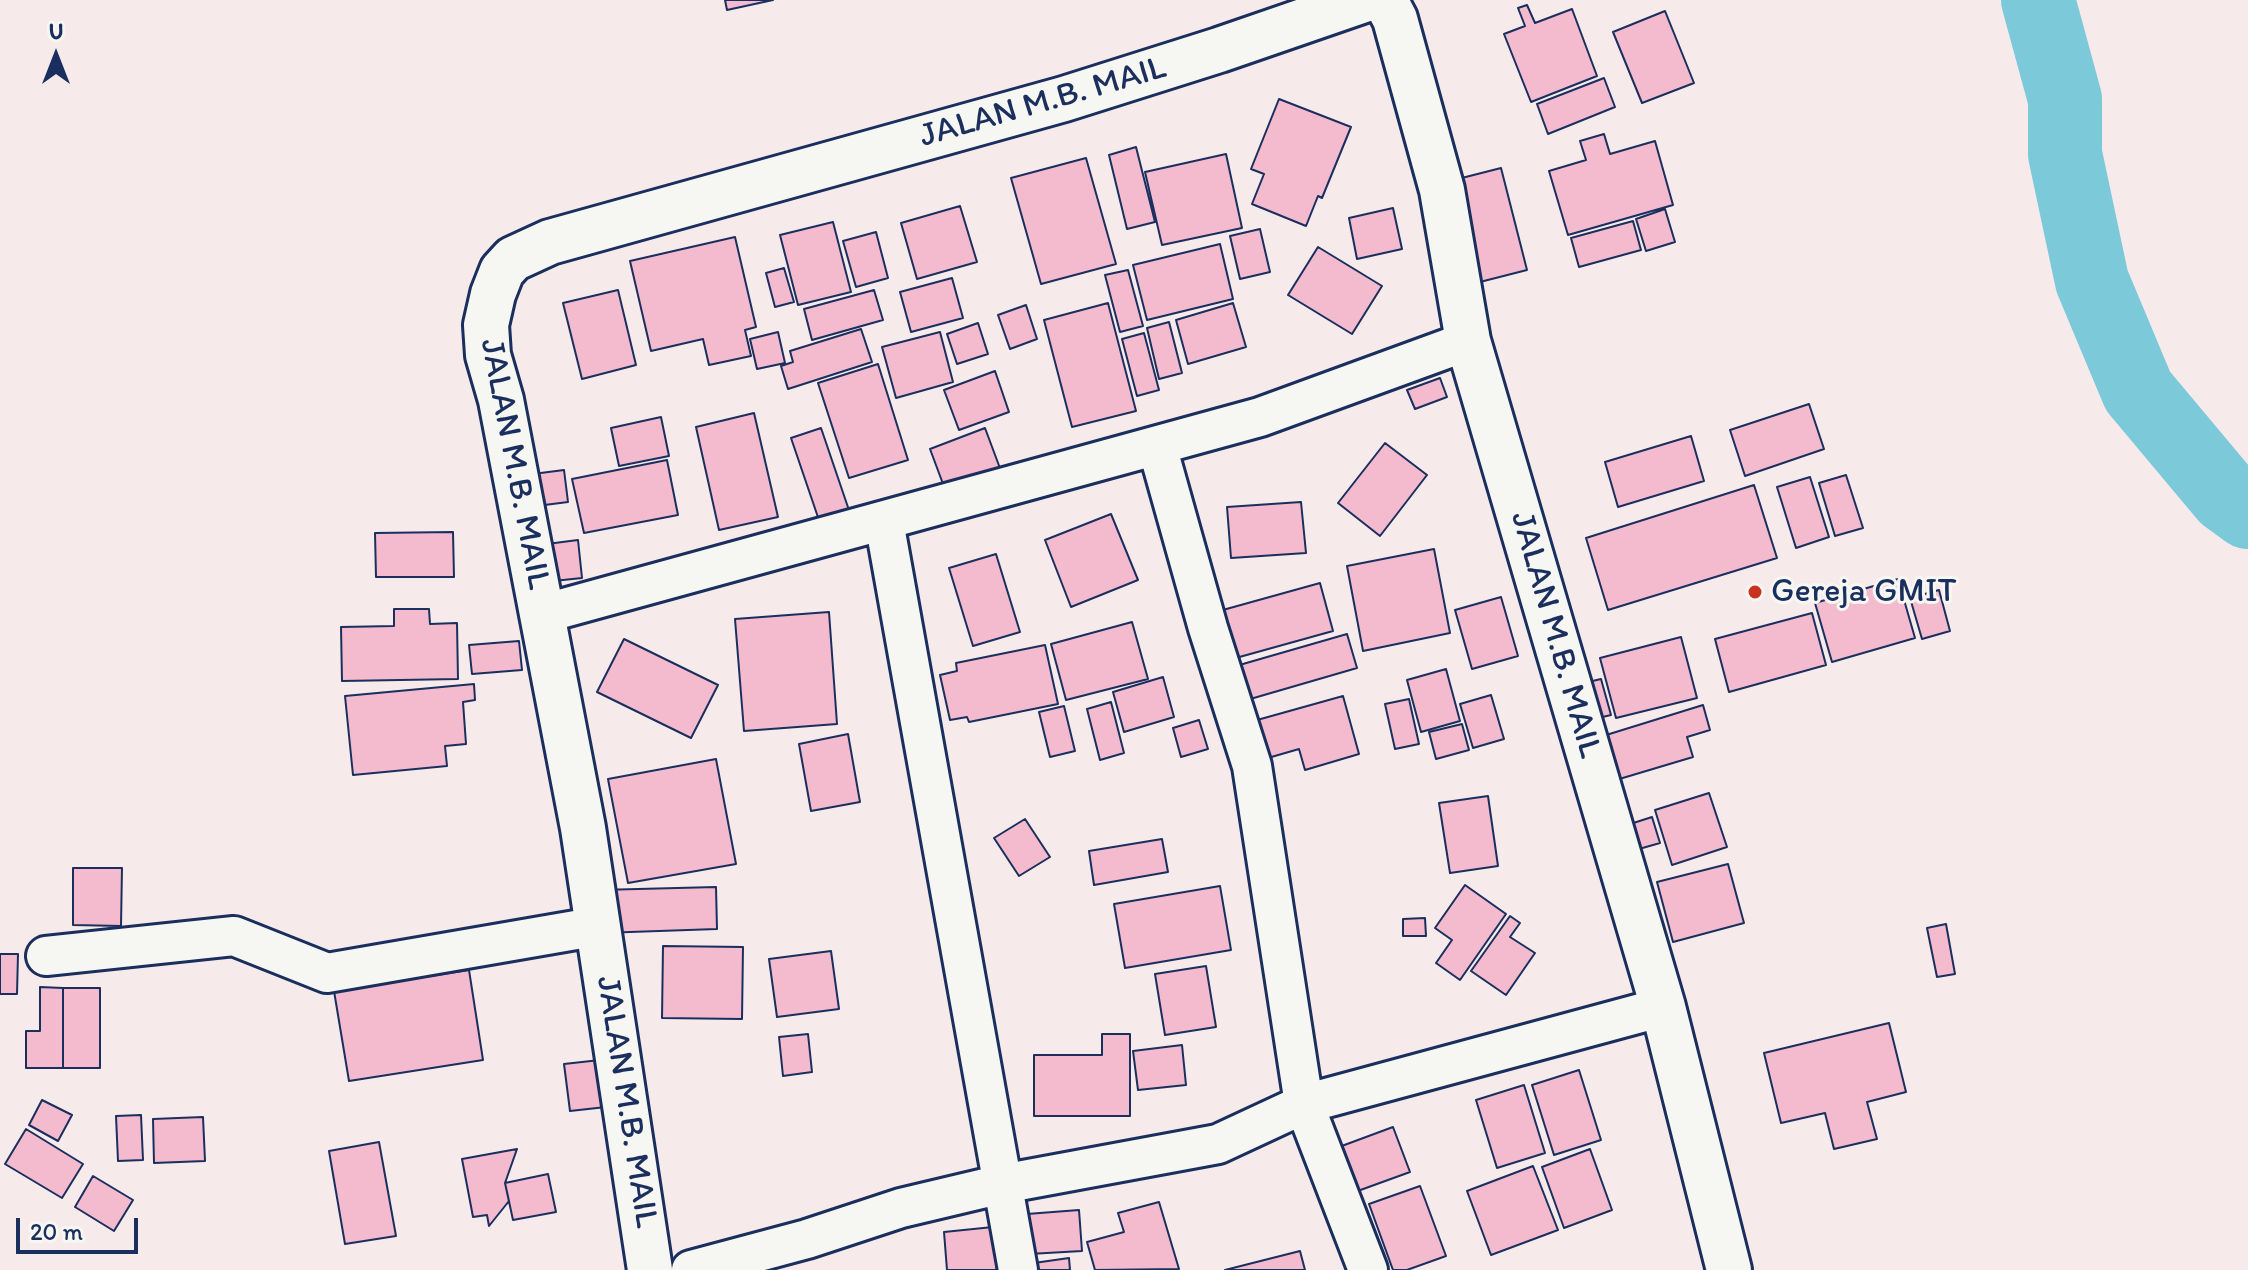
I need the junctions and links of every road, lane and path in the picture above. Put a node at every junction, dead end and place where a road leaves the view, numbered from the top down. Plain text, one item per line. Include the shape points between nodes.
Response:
1 (1364, 0) edge
2 (1385, 0) edge
3 (1468, 341) junction
4 (1157, 446) junction
5 (884, 521) junction
6 (542, 614) junction
7 (599, 926) junction
8 (46, 956) dead end
9 (1663, 1007) junction
10 (1304, 1104) junction
11 (1002, 1184) junction
12 (650, 1270) edge
13 (691, 1270) edge
14 (1018, 1270) edge
15 (1368, 1270) edge
16 (1729, 1270) edge

1 - 6 street, JALAN M.B. MAIL via 1064,99 550,242 513,259 493,294 486,325 488,355
2 - 3 street, JALAN M.B. MAIL via 1395,19 1442,190
3 - 4 street via 1260,417
3 - 9 street, JALAN M.B. MAIL
4 - 5 street
4 - 10 street via 1252,766
5 - 6 street
5 - 11 street
6 - 7 street, JALAN M.B. MAIL
7 - 8 street via 327,973 234,936
7 - 12 street, JALAN M.B. MAIL
9 - 10 street
9 - 16 street, JALAN M.B. MAIL
10 - 11 street via 1218,1144
10 - 15 street
11 - 13 street
11 - 14 street

